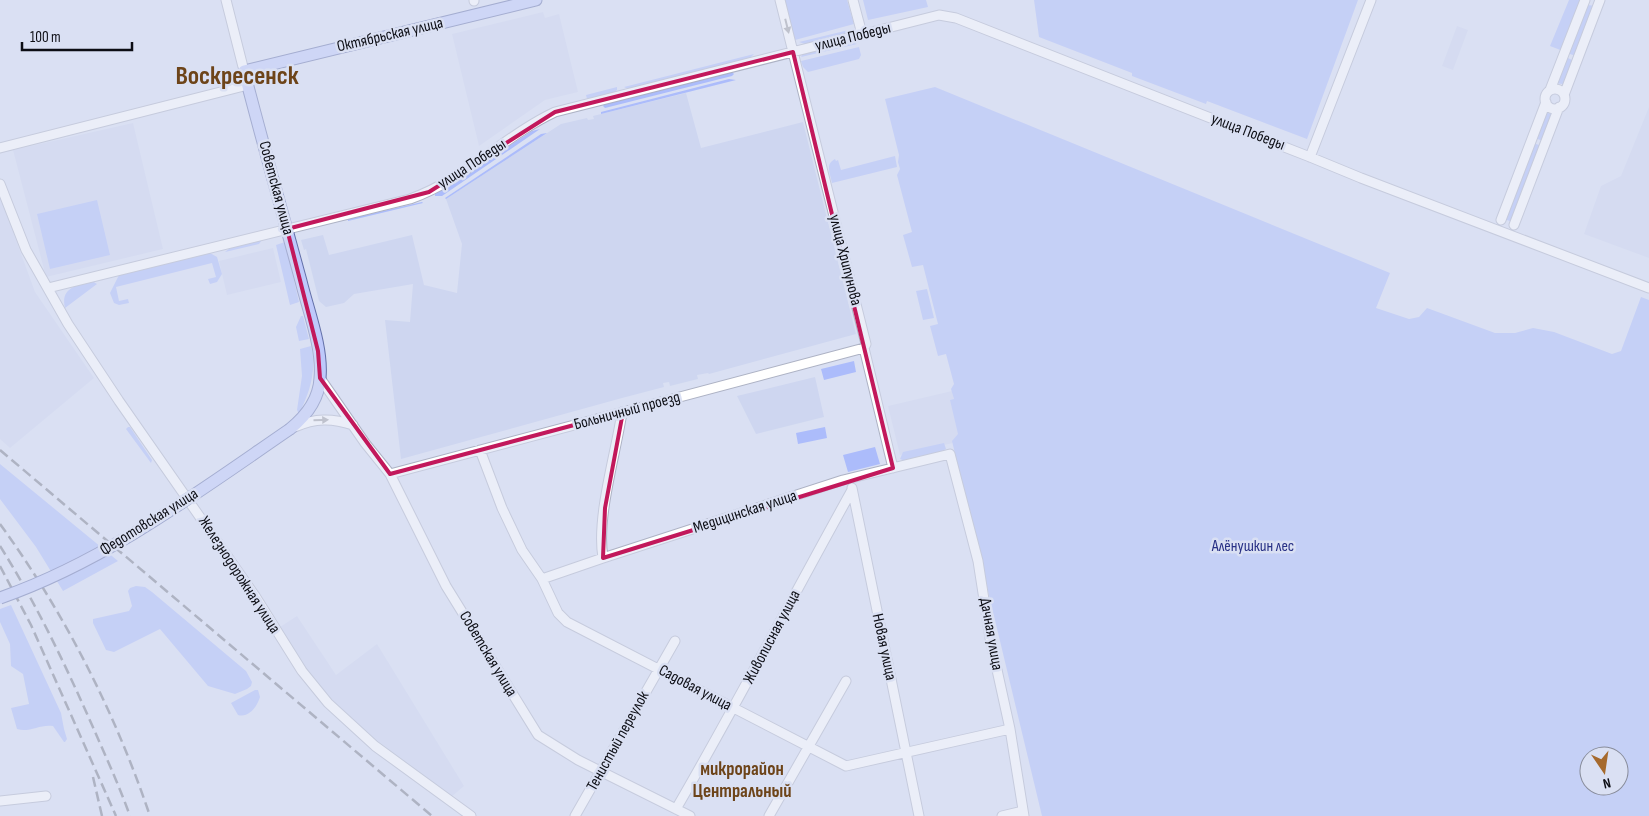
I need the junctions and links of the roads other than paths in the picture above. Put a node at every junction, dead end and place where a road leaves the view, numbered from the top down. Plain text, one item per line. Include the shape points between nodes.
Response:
1 (226, 0) edge
2 (536, 0) edge
3 (780, 0) edge
4 (853, 0) edge
5 (1371, 0) edge
6 (1586, 0) edge
7 (1599, 0) edge
8 (862, 34) junction
9 (793, 52) junction
10 (244, 71) junction
11 (248, 85) junction
12 (1550, 90) junction
13 (1564, 95) junction
14 (1546, 102) junction
15 (1559, 107) junction
16 (0, 148) edge
17 (1310, 157) junction
18 (0, 184) edge
19 (1502, 220) dead end
20 (1514, 225) dead end
21 (287, 229) junction
22 (48, 288) junction
23 (1649, 288) edge
24 (864, 348) junction
25 (320, 378) junction
26 (622, 412) junction
27 (353, 425) junction
28 (290, 429) junction
29 (480, 450) junction
30 (950, 454) joint
31 (893, 468) junction
32 (390, 474) junction
33 (850, 478) junction
34 (852, 490) junction
35 (603, 558) junction
36 (542, 579) junction
37 (0, 598) edge
38 (675, 641) dead end
39 (659, 668) junction
40 (846, 681) dead end
41 (734, 709) junction
42 (1010, 729) junction
43 (808, 748) junction
44 (906, 753) junction
45 (601, 771) junction
46 (46, 796) dead end
47 (0, 801) edge
48 (676, 809) junction
49 (1024, 814) edge
50 (472, 816) edge
51 (576, 816) edge
52 (690, 816) edge
53 (769, 816) edge
54 (919, 816) edge
55 (1002, 816) edge

1 - 10 street, Советская улица
2 - 10 main road, Октябрьская улица
3 -> 9 street, улица Хрипунова
4 - 8 street
5 - 17 street
6 - 7 street via 1594,3
6 - 12 street
7 - 13 street
8 - 9 street, улица Победы
8 - 17 street, улица Победы via 945,15
9 - 21 street, улица Победы via 555,112 528,126 429,192
9 - 24 street, улица Хрипунова via 866,344
10 - 11 main road, Советская улица
11 - 16 street
11 - 21 main road, Советская улица
12 - 13 street via 1560,90
12 - 14 street
13 - 15 street
14 - 15 street via 1551,108
14 - 19 street
15 - 20 street
17 - 23 street, улица Победы
18 - 22 street, Железнодорожная улица via 26,250
21 - 22 street, улица Победы
21 - 25 main road, Советская улица via 318,351
22 - 50 street, Железнодорожная улица via 82,344 255,596 302,671 328,703 375,746
24 - 26 street, Больничный проезд
24 - 31 street, улица Хрипунова
25 - 27 street, Советская улица
25 - 28 main road, Советская улица via 317,395 309,410
26 - 29 street, Больничный проезд
26 - 35 street via 604,508
28 -> 27 street via 323,419
27 - 32 street, Советская улица
28 - 37 main road, Федотовская улица, bridge via 151,523 72,567
29 - 32 street, Больничный проезд
29 - 36 street, Садовая улица via 518,542
30 - 31 street, Медицинская улица
30 - 42 street, Дачная улица via 978,561 990,638
31 - 33 street, Медицинская улица
32 - 45 street, Советская улица via 446,586 538,735
33 - 34 street, Новая улица
33 - 35 street, Медицинская улица
34 - 41 street, Живописная улица via 767,642
34 - 44 street, Новая улица
35 - 36 street, Медицинская улица
36 - 39 street, Садовая улица via 552,604 567,622
38 - 39 street, Тенистый переулок
39 - 41 street, Садовая улица
39 - 45 street, Тенистый переулок
40 - 43 street
41 - 43 street, Садовая улица
41 - 48 street, Живописная улица
42 - 44 street, Садовая улица
42 - 49 street, Дачная улица
43 - 44 street, Садовая улица via 846,766
43 - 53 street
44 - 54 street, Новая улица
45 - 48 street, Советская улица
45 - 51 street, Тенистый переулок
46 - 47 street
48 - 52 street, Советская улица
49 - 55 street

